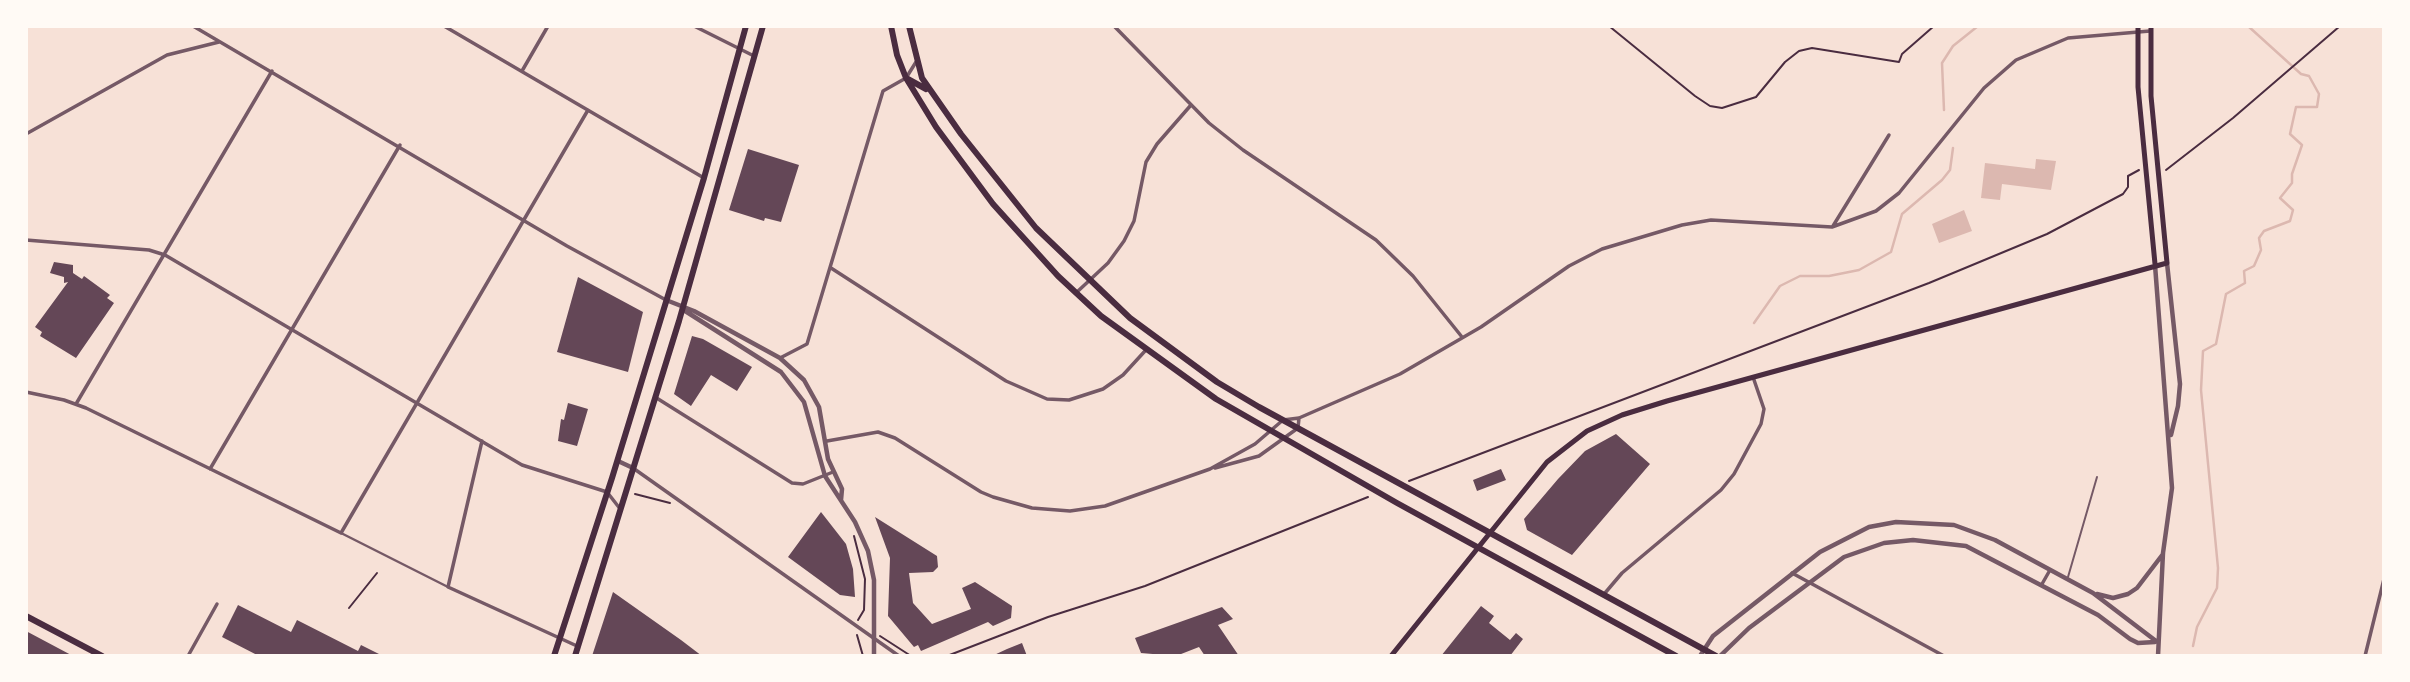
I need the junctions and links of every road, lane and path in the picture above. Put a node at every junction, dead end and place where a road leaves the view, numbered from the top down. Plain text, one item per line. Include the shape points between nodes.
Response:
1 (193, 26) edge
2 (444, 26) edge
3 (548, 26) edge
4 (694, 26) edge
5 (746, 26) edge
6 (763, 26) edge
7 (891, 26) edge
8 (909, 26) edge
9 (1114, 26) edge
10 (1609, 26) edge
11 (1934, 26) edge
12 (2340, 26) edge
13 (2138, 29) edge
14 (2150, 29) edge
15 (220, 42) junction
16 (738, 50) junction
17 (754, 57) junction
18 (916, 62) junction
19 (272, 71) junction
20 (522, 71) junction
21 (906, 78) junction
22 (933, 95) junction
23 (1191, 105) junction
24 (588, 110) junction
25 (26, 134) edge
26 (1889, 135) dead end
27 (400, 145) junction
28 (2167, 170) dead end
29 (2134, 171) dead end
30 (704, 178) junction
31 (526, 220) junction
32 (1832, 228) junction
33 (26, 240) edge
34 (165, 255) junction
35 (2167, 263) junction
36 (2155, 264) junction
37 (831, 268) junction
38 (1089, 282) junction
39 (1075, 293) junction
40 (666, 300) junction
41 (682, 308) junction
42 (292, 327) junction
43 (1462, 337) junction
44 (1145, 351) junction
45 (780, 358) junction
46 (793, 368) junction
47 (780, 372) junction
48 (1753, 377) junction
49 (26, 393) edge
50 (655, 397) junction
51 (418, 402) junction
52 (76, 404) junction
53 (1299, 418) junction
54 (1283, 420) junction
55 (1298, 428) junction
56 (1270, 431) junction
57 (1283, 439) junction
58 (2169, 440) junction
59 (482, 441) junction
60 (827, 441) junction
61 (618, 461) junction
62 (634, 468) junction
63 (210, 469) junction
64 (1210, 469) junction
65 (833, 472) junction
66 (825, 475) junction
67 (1421, 477) dead end
68 (2097, 477) dead end
69 (607, 492) junction
70 (633, 494) dead end
71 (841, 500) junction
72 (1355, 502) dead end
73 (671, 504) dead end
74 (621, 510) junction
75 (341, 533) junction
76 (854, 533) dead end
77 (1490, 534) junction
78 (1479, 548) junction
79 (2163, 554) junction
80 (2050, 570) junction
81 (377, 573) dead end
82 (1792, 573) junction
83 (2067, 579) junction
84 (2384, 579) edge
85 (1807, 581) junction
86 (2042, 584) junction
87 (448, 587) junction
88 (1605, 593) junction
89 (2092, 593) junction
90 (217, 604) dead end
91 (349, 608) dead end
92 (26, 616) edge
93 (860, 618) dead end
94 (881, 636) dead end
95 (873, 637) junction
96 (559, 640) junction
97 (860, 640) dead end
98 (2156, 642) junction
99 (578, 647) junction
100 (1702, 652) edge
101 (102, 656) edge
102 (188, 656) edge
103 (554, 656) edge
104 (575, 656) edge
105 (863, 656) edge
106 (874, 656) edge
107 (899, 656) edge
108 (911, 656) edge
109 (947, 656) edge
110 (1391, 656) edge
111 (1676, 656) edge
112 (1718, 656) edge
113 (1944, 656) edge
114 (2158, 656) edge
115 (2365, 656) edge

1 - 15 street
2 - 20 street
3 - 20 street
4 - 16 street
5 - 16 main road
6 - 17 main road
7 - 21 main road
8 - 18 main road
9 - 23 street
10 - 11 path via 1695,96 1722,108 1756,97 1799,51 1812,48 1899,62
12 - 28 path
13 - 14 street
13 - 32 street via 2068,38 2016,60 1984,88 1887,204
13 - 36 main road via 2138,86
14 - 35 main road via 2151,96
15 - 19 street
15 - 25 street via 167,55
16 - 17 street
16 - 30 main road
17 - 41 main road
18 - 21 street
18 - 22 main road
19 - 27 street
19 - 34 street
20 - 24 street
21 - 22 main road
21 - 37 street via 883,91
21 - 39 main road via 981,189
22 - 38 main road via 1022,212
23 - 38 street via 1146,162 1134,220 1108,262
23 - 43 street via 1243,150 1376,240 1413,276
24 - 30 street
24 - 31 street
26 - 32 street
27 - 31 street
27 - 42 street
29 - 67 path via 2128,176 2125,192 2059,229
30 - 40 main road
31 - 40 street
31 - 51 street
32 - 43 street via 1711,220 1634,237 1569,266
33 - 34 street
34 - 42 street
34 - 52 street
35 - 36 main road
35 - 58 street via 2180,384
36 - 48 main road
36 - 58 street
37 - 44 street via 1006,382 1047,399 1069,400 1103,388
37 - 45 street via 807,344
38 - 39 street
38 - 54 main road via 1201,371
39 - 44 main road
40 - 41 street
40 - 61 main road
41 - 45 street
41 - 47 street
41 - 50 main road
42 - 51 street
42 - 63 street
43 - 53 street via 1401,374
44 - 56 main road
45 - 46 street
46 - 47 street
46 - 60 street via 816,398
47 - 66 street via 804,402
48 - 77 main road via 1622,415 1577,437 1547,462
48 - 88 street via 1764,409 1734,474
49 - 52 street
50 - 62 main road
50 - 66 street via 792,483 803,484
51 - 59 street
51 - 75 street
52 - 63 street
53 - 54 street
53 - 55 street
54 - 55 main road
54 - 56 street
55 - 57 street
55 - 77 main road
56 - 57 main road
56 - 64 street
57 - 64 street via 1244,463
57 - 78 main road
58 - 79 street via 2172,488
59 - 69 street via 529,468
59 - 87 street
60 - 64 street via 886,434 981,492 1032,508 1069,511 1105,506
60 - 65 street
61 - 62 street
61 - 69 main road
62 - 74 main road
62 - 95 street
63 - 75 street
65 - 66 street
65 - 71 street via 842,489
66 - 71 street
68 - 83 lane
69 - 74 street
69 - 96 main road
70 - 73 path
71 - 95 street via 863,536 872,565
72 - 109 path via 1145,586
74 - 99 main road
75 - 87 street
76 - 93 path via 865,579
77 - 78 main road
77 - 88 main road
78 - 110 main road
78 - 111 main road
79 - 89 street via 2128,594 2113,598
79 - 98 street
80 - 82 street via 1970,529 1917,522 1869,527
80 - 83 street
80 - 86 street
81 - 91 path
82 - 85 street
82 - 100 street via 1713,636
83 - 89 street
84 - 115 street
85 - 86 street via 1844,557 1884,543 1913,540 1966,545
85 - 112 street
85 - 113 street
86 - 98 street via 2130,639
87 - 96 street
88 - 100 main road
89 - 98 street
90 - 102 street
92 - 101 main road
94 - 108 path
95 - 106 street
95 - 107 street
96 - 99 street
96 - 103 main road
97 - 105 path
98 - 114 street
99 - 104 main road
100 - 112 main road

